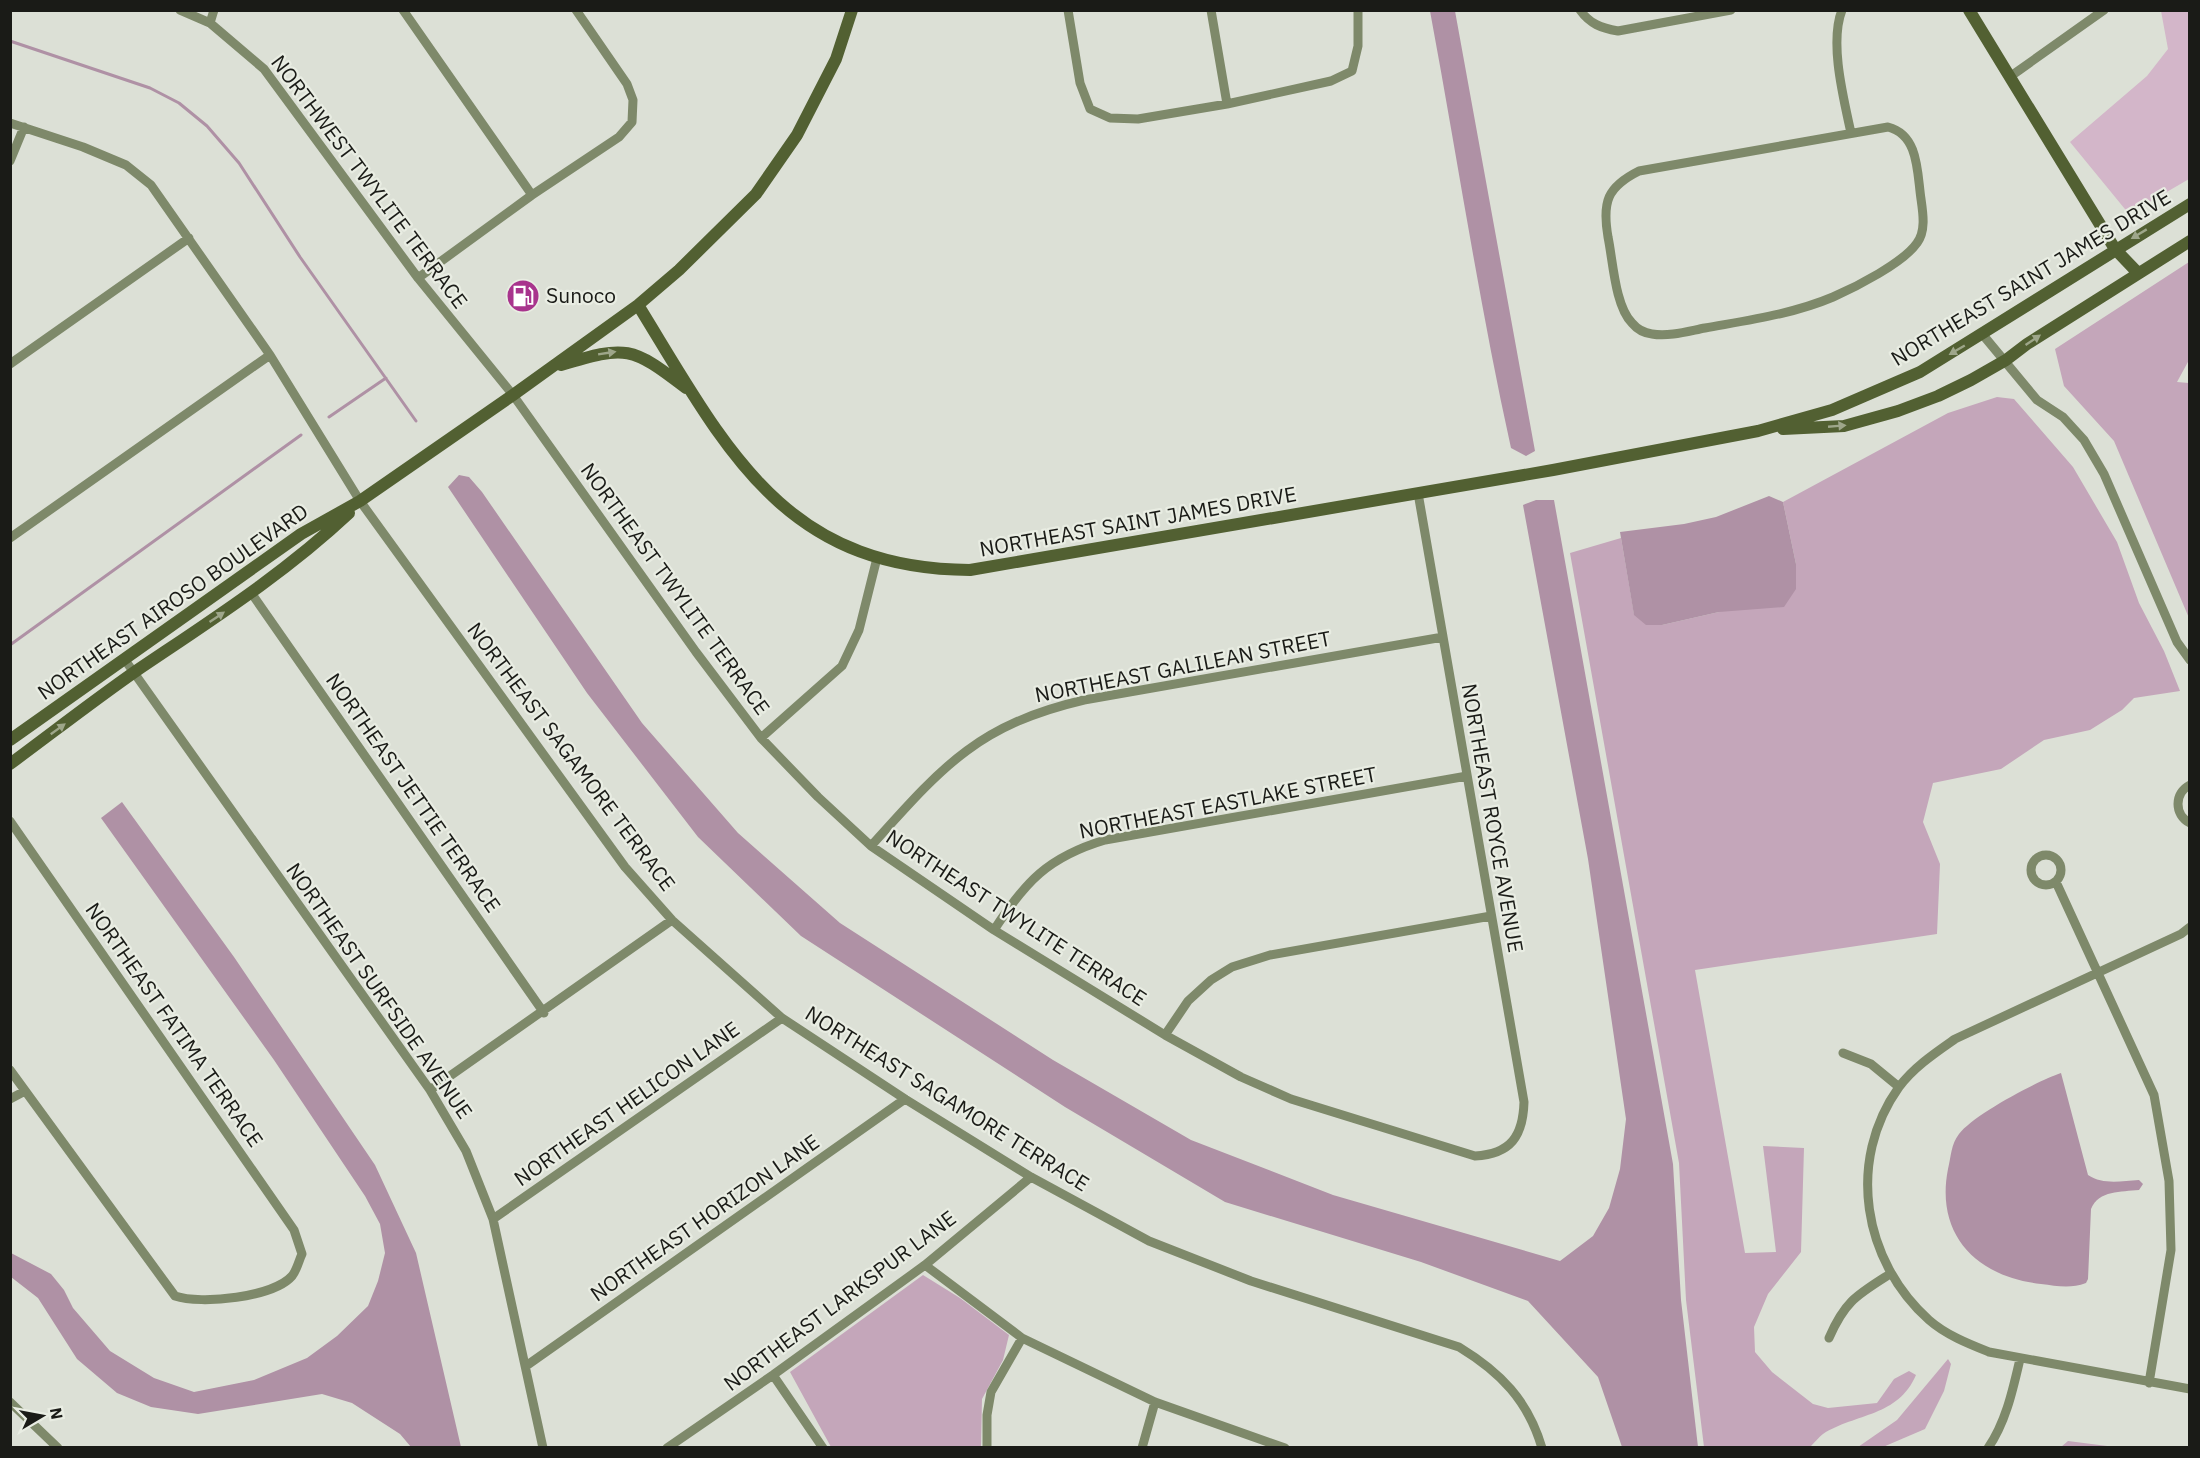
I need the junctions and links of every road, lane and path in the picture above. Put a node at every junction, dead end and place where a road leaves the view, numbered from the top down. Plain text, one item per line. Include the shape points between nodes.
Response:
1 (180, 10) edge
2 (214, 10) edge
3 (403, 10) edge
4 (576, 10) edge
5 (852, 10) edge
6 (1068, 10) edge
7 (1211, 10) edge
8 (1358, 10) edge
9 (1580, 10) edge
10 (1731, 10) edge
11 (1969, 10) edge
12 (2104, 10) edge
13 (1838, 12) edge
14 (210, 23) junction
15 (2011, 76) junction
16 (1227, 104) junction
17 (10, 123) edge
18 (24, 127) junction
19 (1851, 134) junction
20 (10, 161) edge
21 (532, 195) junction
22 (2190, 204) edge
23 (189, 238) junction
24 (2190, 241) edge
25 (2115, 249) junction
26 (2137, 272) junction
27 (418, 278) junction
28 (638, 304) junction
29 (1983, 335) junction
30 (270, 355) junction
31 (2006, 360) junction
32 (10, 364) edge
33 (551, 368) junction
34 (693, 394) junction
35 (513, 395) junction
36 (1758, 431) junction
37 (1418, 493) junction
38 (360, 501) junction
39 (10, 538) edge
40 (877, 558) junction
41 (252, 594) junction
42 (1443, 637) junction
43 (125, 660) junction
44 (2190, 660) edge
45 (134, 673) junction
46 (761, 738) junction
47 (10, 740) edge
48 (10, 764) edge
49 (1467, 776) junction
50 (2190, 784) edge
51 (10, 821) edge
52 (2190, 823) edge
53 (871, 846) junction
54 (2056, 882) dead end
55 (1491, 916) junction
56 (672, 920) junction
57 (2190, 927) edge
58 (994, 930) junction
59 (2099, 971) junction
60 (544, 1013) junction
61 (782, 1018) junction
62 (1165, 1035) junction
63 (1843, 1053) dead end
64 (10, 1070) edge
65 (1899, 1087) junction
66 (430, 1090) junction
67 (25, 1091) junction
68 (10, 1099) edge
69 (905, 1100) junction
70 (1508, 1146) joint
71 (1031, 1176) junction
72 (493, 1219) junction
73 (925, 1265) junction
74 (1890, 1274) junction
75 (1022, 1338) junction
76 (1829, 1338) dead end
77 (2020, 1359) junction
78 (526, 1366) junction
79 (773, 1376) junction
80 (2149, 1383) junction
81 (2190, 1389) edge
82 (1155, 1402) junction
83 (12, 1408) edge
84 (58, 1448) edge
85 (543, 1448) edge
86 (667, 1448) edge
87 (823, 1448) edge
88 (987, 1448) edge
89 (1142, 1448) edge
90 (1285, 1448) edge
91 (1542, 1448) edge
92 (1988, 1448) edge

1 - 14 street, NORTHWEST TWYLITE TERRACE
2 - 14 street
3 - 21 street
4 - 21 street via 627,84 633,99 632,122 619,137
5 - 28 main road, NORTHEAST AIROSO BOULEVARD via 836,59 816,99 797,135 756,194 709,242
6 - 16 street via 1080,83 1090,109 1110,118 1138,119
7 - 16 street
8 - 16 street via 1358,46 1352,71 1331,81
9 - 10 street via 1587,20 1618,31
11 - 15 main road
12 - 15 street
13 - 19 street via 1844,102
14 - 27 street, NORTHWEST TWYLITE TERRACE via 264,69
15 - 25 main road
17 - 18 street, NORTHEAST SAGAMORE TERRACE
18 - 20 street
18 - 23 street, NORTHEAST SAGAMORE TERRACE via 126,165 151,185
19 - 19 street via 1888,127 1905,135 1912,148 1923,212 1922,230 1917,243 1899,260 1836,296 1777,314 1669,334 1642,331 1632,323 1622,309 1605,220 1606,204 1622,180 1639,171
21 - 27 street
22 -> 25 main road, NORTHEAST SAINT JAMES DRIVE
23 - 30 street, NORTHEAST SAGAMORE TERRACE
23 - 32 street
24 - 26 main road, NORTHEAST SAINT JAMES DRIVE
25 - 26 main road
25 - 29 main road, NORTHEAST SAINT JAMES DRIVE
31 -> 26 main road, NORTHEAST SAINT JAMES DRIVE
27 - 35 street, NORTHWEST TWYLITE TERRACE
28 - 33 main road, NORTHEAST AIROSO BOULEVARD
28 - 34 main road, NORTHEAST SAINT JAMES DRIVE
29 - 31 street
29 -> 36 main road, NORTHEAST SAINT JAMES DRIVE via 1920,372 1869,395
30 - 38 street, NORTHEAST SAGAMORE TERRACE
30 - 39 street
36 -> 31 main road, NORTHEAST SAINT JAMES DRIVE via 1844,426 1938,396
31 - 44 street via 2037,400 2063,417 2084,440 2104,474 2177,642
33 -> 34 main road via 624,350 642,356
33 - 35 main road, NORTHEAST AIROSO BOULEVARD
34 - 40 main road, NORTHEAST SAINT JAMES DRIVE via 747,470 774,499 819,534
35 - 38 main road, NORTHEAST AIROSO BOULEVARD
35 - 46 street, NORTHEAST TWYLITE TERRACE
36 - 37 main road, NORTHEAST SAINT JAMES DRIVE
37 - 40 main road, NORTHEAST SAINT JAMES DRIVE via 970,570 936,570
37 - 42 street, NORTHEAST ROYCE AVENUE
38 - 41 main road, NORTHEAST AIROSO BOULEVARD via 310,549
38 - 43 main road, NORTHEAST AIROSO BOULEVARD via 301,534
38 - 56 street, NORTHEAST SAGAMORE TERRACE via 625,867
40 - 46 street via 859,630 842,666
45 -> 41 main road, NORTHEAST AIROSO BOULEVARD
41 - 60 street, NORTHEAST JETTIE TERRACE
42 - 49 street, NORTHEAST ROYCE AVENUE
42 - 53 street, NORTHEAST GALILEAN STREET via 1084,700 1030,715 959,754
43 - 45 street, NORTHEAST SURFSIDE AVENUE
43 - 47 main road, NORTHEAST AIROSO BOULEVARD
48 -> 45 main road, NORTHEAST AIROSO BOULEVARD
45 - 66 street, NORTHEAST SURFSIDE AVENUE
46 - 53 street, NORTHEAST TWYLITE TERRACE
49 - 55 street, NORTHEAST ROYCE AVENUE
49 - 58 street, NORTHEAST EASTLAKE STREET via 1083,847 1040,870 1018,892
50 - 52 street via 2181,791 2178,805 2180,816
51 - 67 street, NORTHEAST FATIMA TERRACE via 294,1230 302,1254 292,1276 264,1291 204,1301 175,1296
53 - 58 street, NORTHEAST TWYLITE TERRACE
54 - 59 street
55 - 62 street via 1270,955 1232,967 1188,1001
55 - 70 street, NORTHEAST ROYCE AVENUE via 1524,1102 1523,1121
56 - 60 street
56 - 61 street, NORTHEAST SAGAMORE TERRACE
57 - 59 street
58 - 62 street, NORTHEAST TWYLITE TERRACE
59 - 65 street via 1954,1039 1926,1059
59 - 80 street via 2154,1095 2169,1181 2171,1250
60 - 66 street
61 - 69 street, NORTHEAST SAGAMORE TERRACE
61 - 72 street, NORTHEAST HELICON LANE
62 - 70 street, NORTHEAST TWYLITE TERRACE via 1241,1077 1291,1099 1475,1156
63 - 65 street via 1871,1064
64 - 67 street
65 - 74 street via 1878,1129 1867,1191 1869,1217
66 - 72 street, NORTHEAST SURFSIDE AVENUE via 466,1151
67 - 68 street
69 - 71 street, NORTHEAST SAGAMORE TERRACE
69 - 78 street, NORTHEAST HORIZON LANE
71 - 73 street, NORTHEAST LARKSPUR LANE
71 - 91 street, NORTHEAST SAGAMORE TERRACE via 1149,1241 1251,1281 1459,1347 1489,1365 1514,1390
72 - 78 street, NORTHEAST SURFSIDE AVENUE
73 - 75 street
73 - 79 street, NORTHEAST LARKSPUR LANE
74 - 76 street via 1854,1298 1840,1313
74 - 77 street via 1930,1321 1962,1341
75 - 82 street
75 - 88 street via 991,1392
77 - 80 street
77 - 92 street via 2012,1395
78 - 85 street, NORTHEAST SURFSIDE AVENUE
79 - 86 street, NORTHEAST LARKSPUR LANE
79 - 87 street
80 - 81 street
82 - 89 street
82 - 90 street
83 - 84 street

